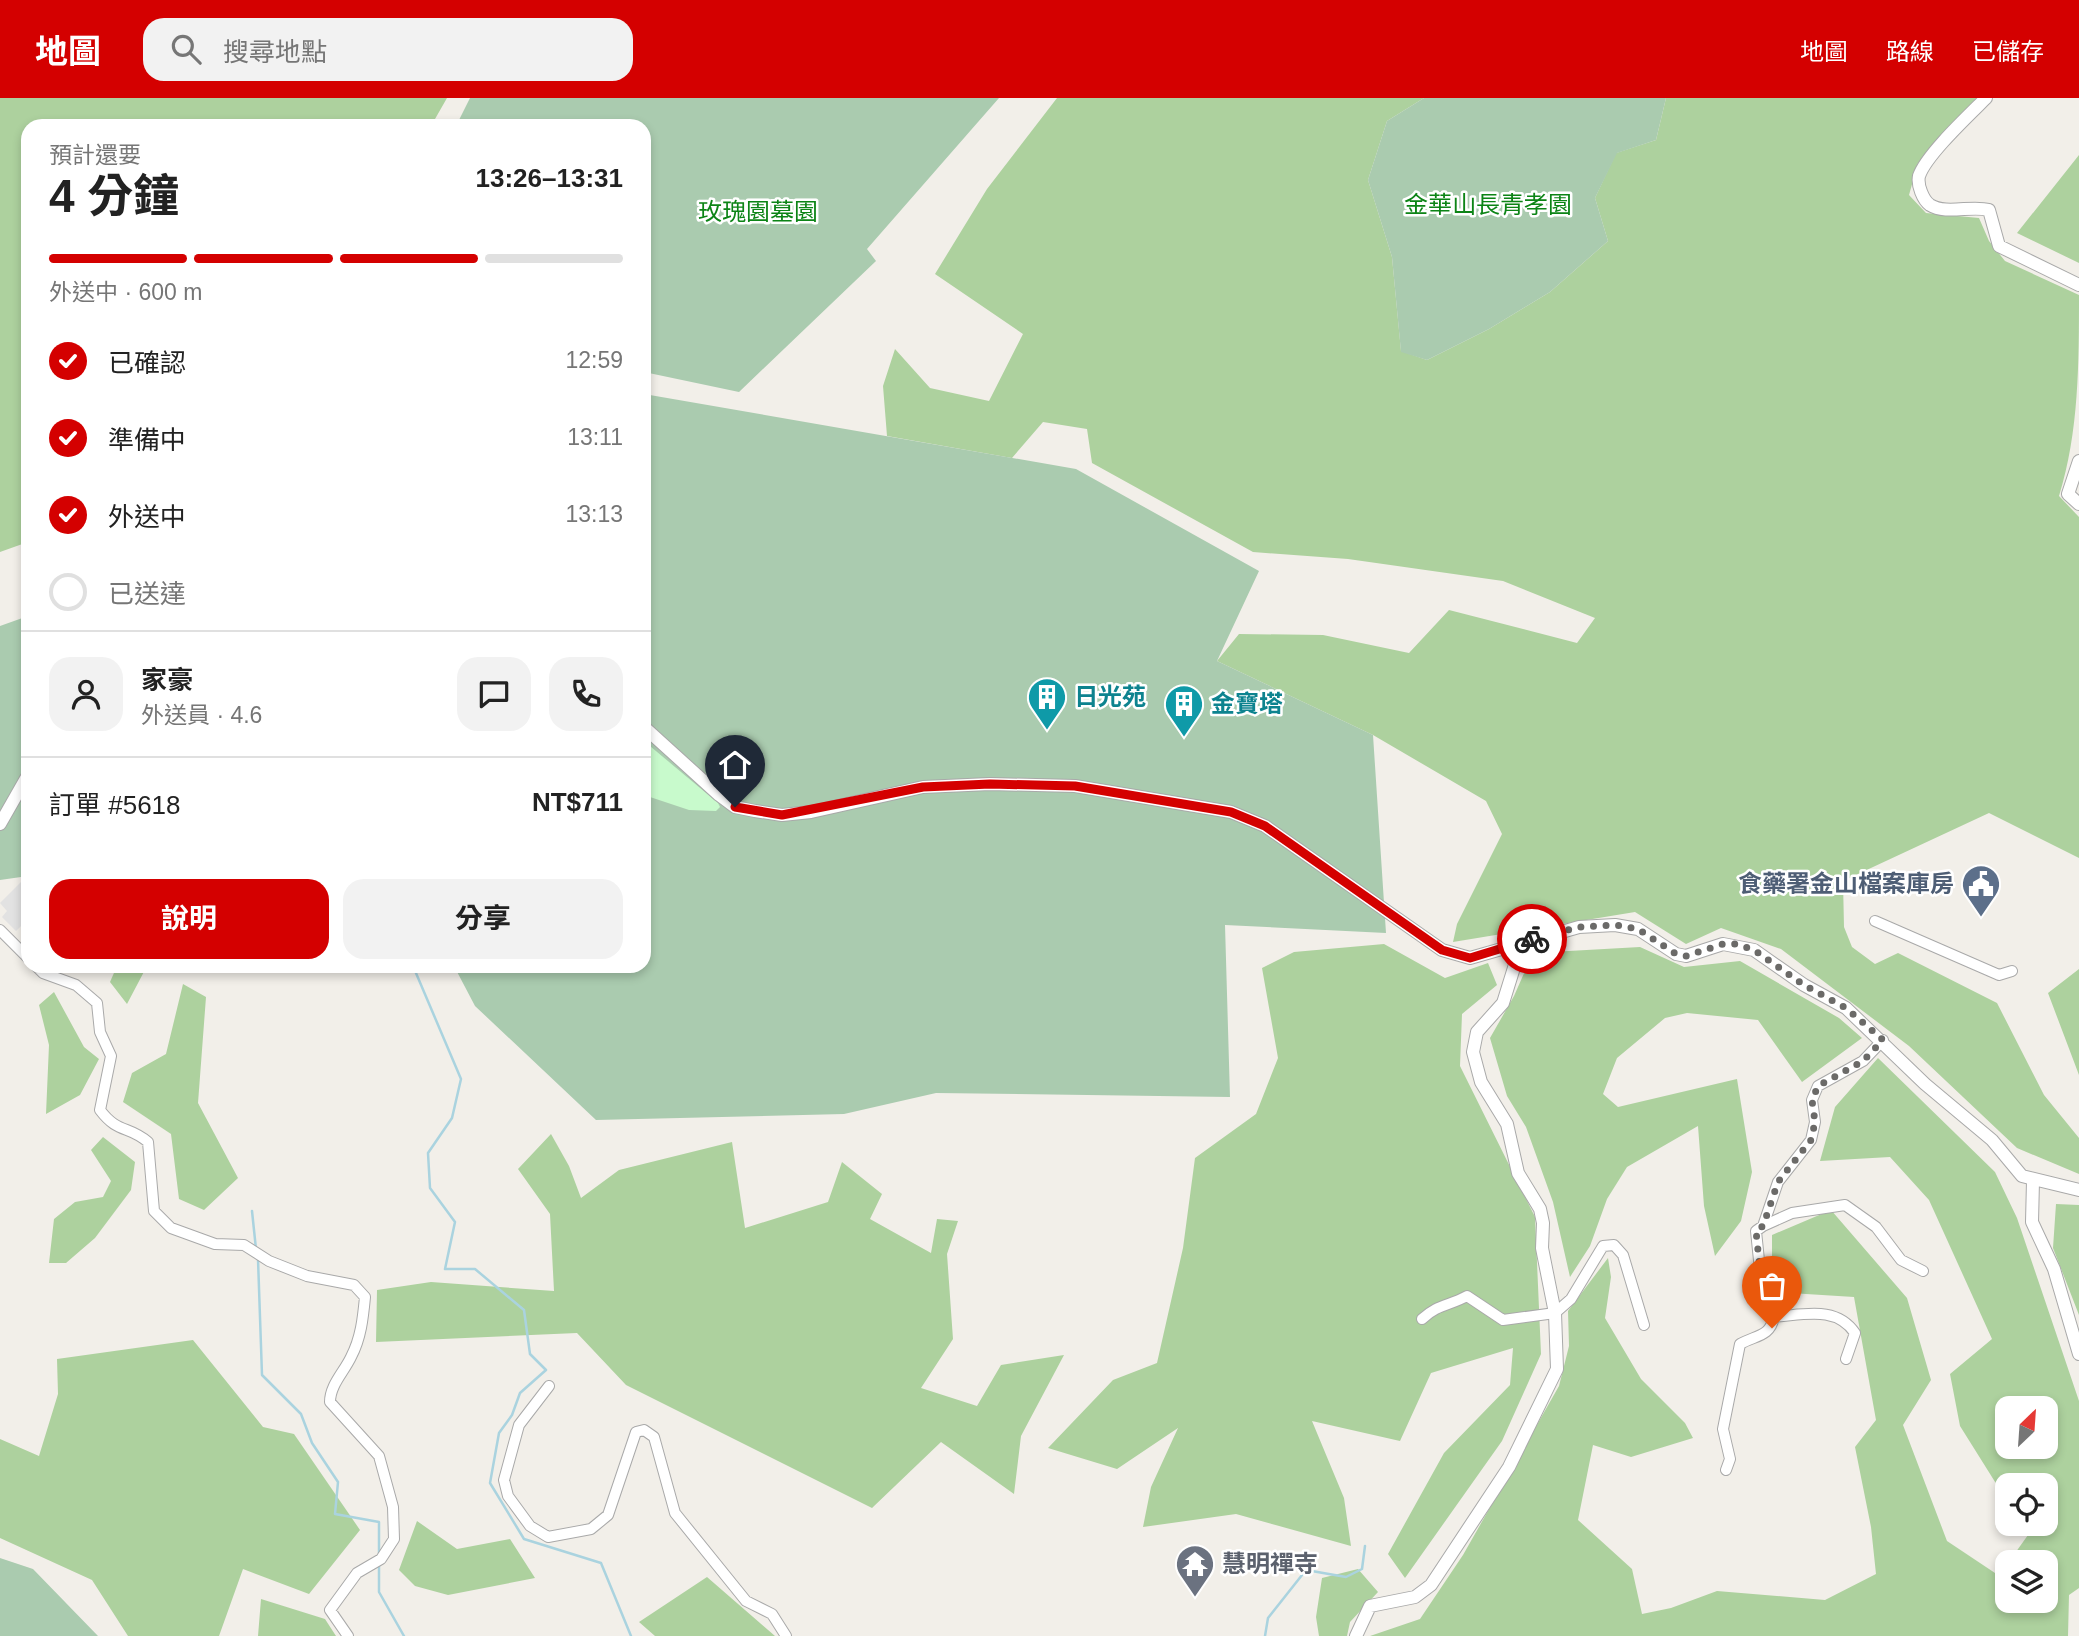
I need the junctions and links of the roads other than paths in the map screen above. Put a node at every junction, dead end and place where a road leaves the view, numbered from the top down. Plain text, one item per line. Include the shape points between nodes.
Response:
1 (1986, 98) edge
2 (2079, 285) edge
3 (2079, 461) edge
4 (2079, 504) edge
5 (651, 733) edge
6 (21, 787) edge
7 (0, 824) edge
8 (1875, 921) dead end
9 (0, 930) edge
10 (1522, 942) junction
11 (21, 951) edge
12 (2012, 971) dead end
13 (43, 973) edge
14 (1883, 1040) junction
15 (2033, 1181) junction
16 (2079, 1190) edge
17 (1763, 1226) junction
18 (1923, 1271) dead end
19 (1555, 1313) junction
20 (1774, 1317) junction
21 (1422, 1319) dead end
22 (1644, 1325) dead end
23 (2079, 1354) edge
24 (1846, 1359) dead end
25 (549, 1386) dead end
26 (1726, 1470) dead end
27 (348, 1636) edge
28 (786, 1636) edge
29 (1356, 1636) edge

1 - 2 street via 1922,171 1920,190 1929,205 1942,209 1989,210 1999,246
3 - 4 street via 2068,494
5 - 10 street via 735,807 782,815 923,787 990,784 1075,786 1231,812 1265,826 1442,950 1470,958
6 - 7 street
8 - 12 street via 1999,975
9 - 11 street
10 - 14 street via 1579,927 1615,925 1638,929 1686,956 1737,944 1846,1008
10 - 19 street via 1503,1003 1477,1032 1472,1052 1481,1082 1507,1124 1518,1173 1540,1209 1542,1248
13 - 27 street via 76,985 97,1003 100,1032 111,1056 100,1110 112,1126 138,1133 148,1142 155,1211 171,1228 215,1244 244,1245 268,1261 307,1276 354,1285 365,1297 361,1332 330,1392 330,1402 379,1456 393,1507 394,1539 381,1559 357,1573 330,1610
14 - 15 street via 1925,1084 1992,1140 2022,1176
14 - 17 street via 1863,1061 1818,1086 1812,1100 1815,1122 1811,1140 1778,1182
15 - 16 street
15 - 23 street via 2032,1222 2054,1269
17 - 18 street via 1792,1213 1845,1205 1876,1227 1900,1260
17 - 20 street via 1756,1231 1764,1309
19 - 21 street via 1503,1320 1467,1296 1435,1306
19 - 22 street via 1571,1299 1603,1246 1614,1245 1623,1255
19 - 29 street via 1557,1368 1509,1467 1431,1585 1415,1597 1370,1606
20 - 24 street via 1826,1313 1846,1320 1855,1333
20 - 26 street via 1765,1335 1740,1344 1723,1429 1730,1459
25 - 28 street via 519,1426 504,1480 508,1496 530,1526 548,1537 591,1529 608,1515 636,1432 644,1430 654,1437 675,1513 746,1601 772,1615

